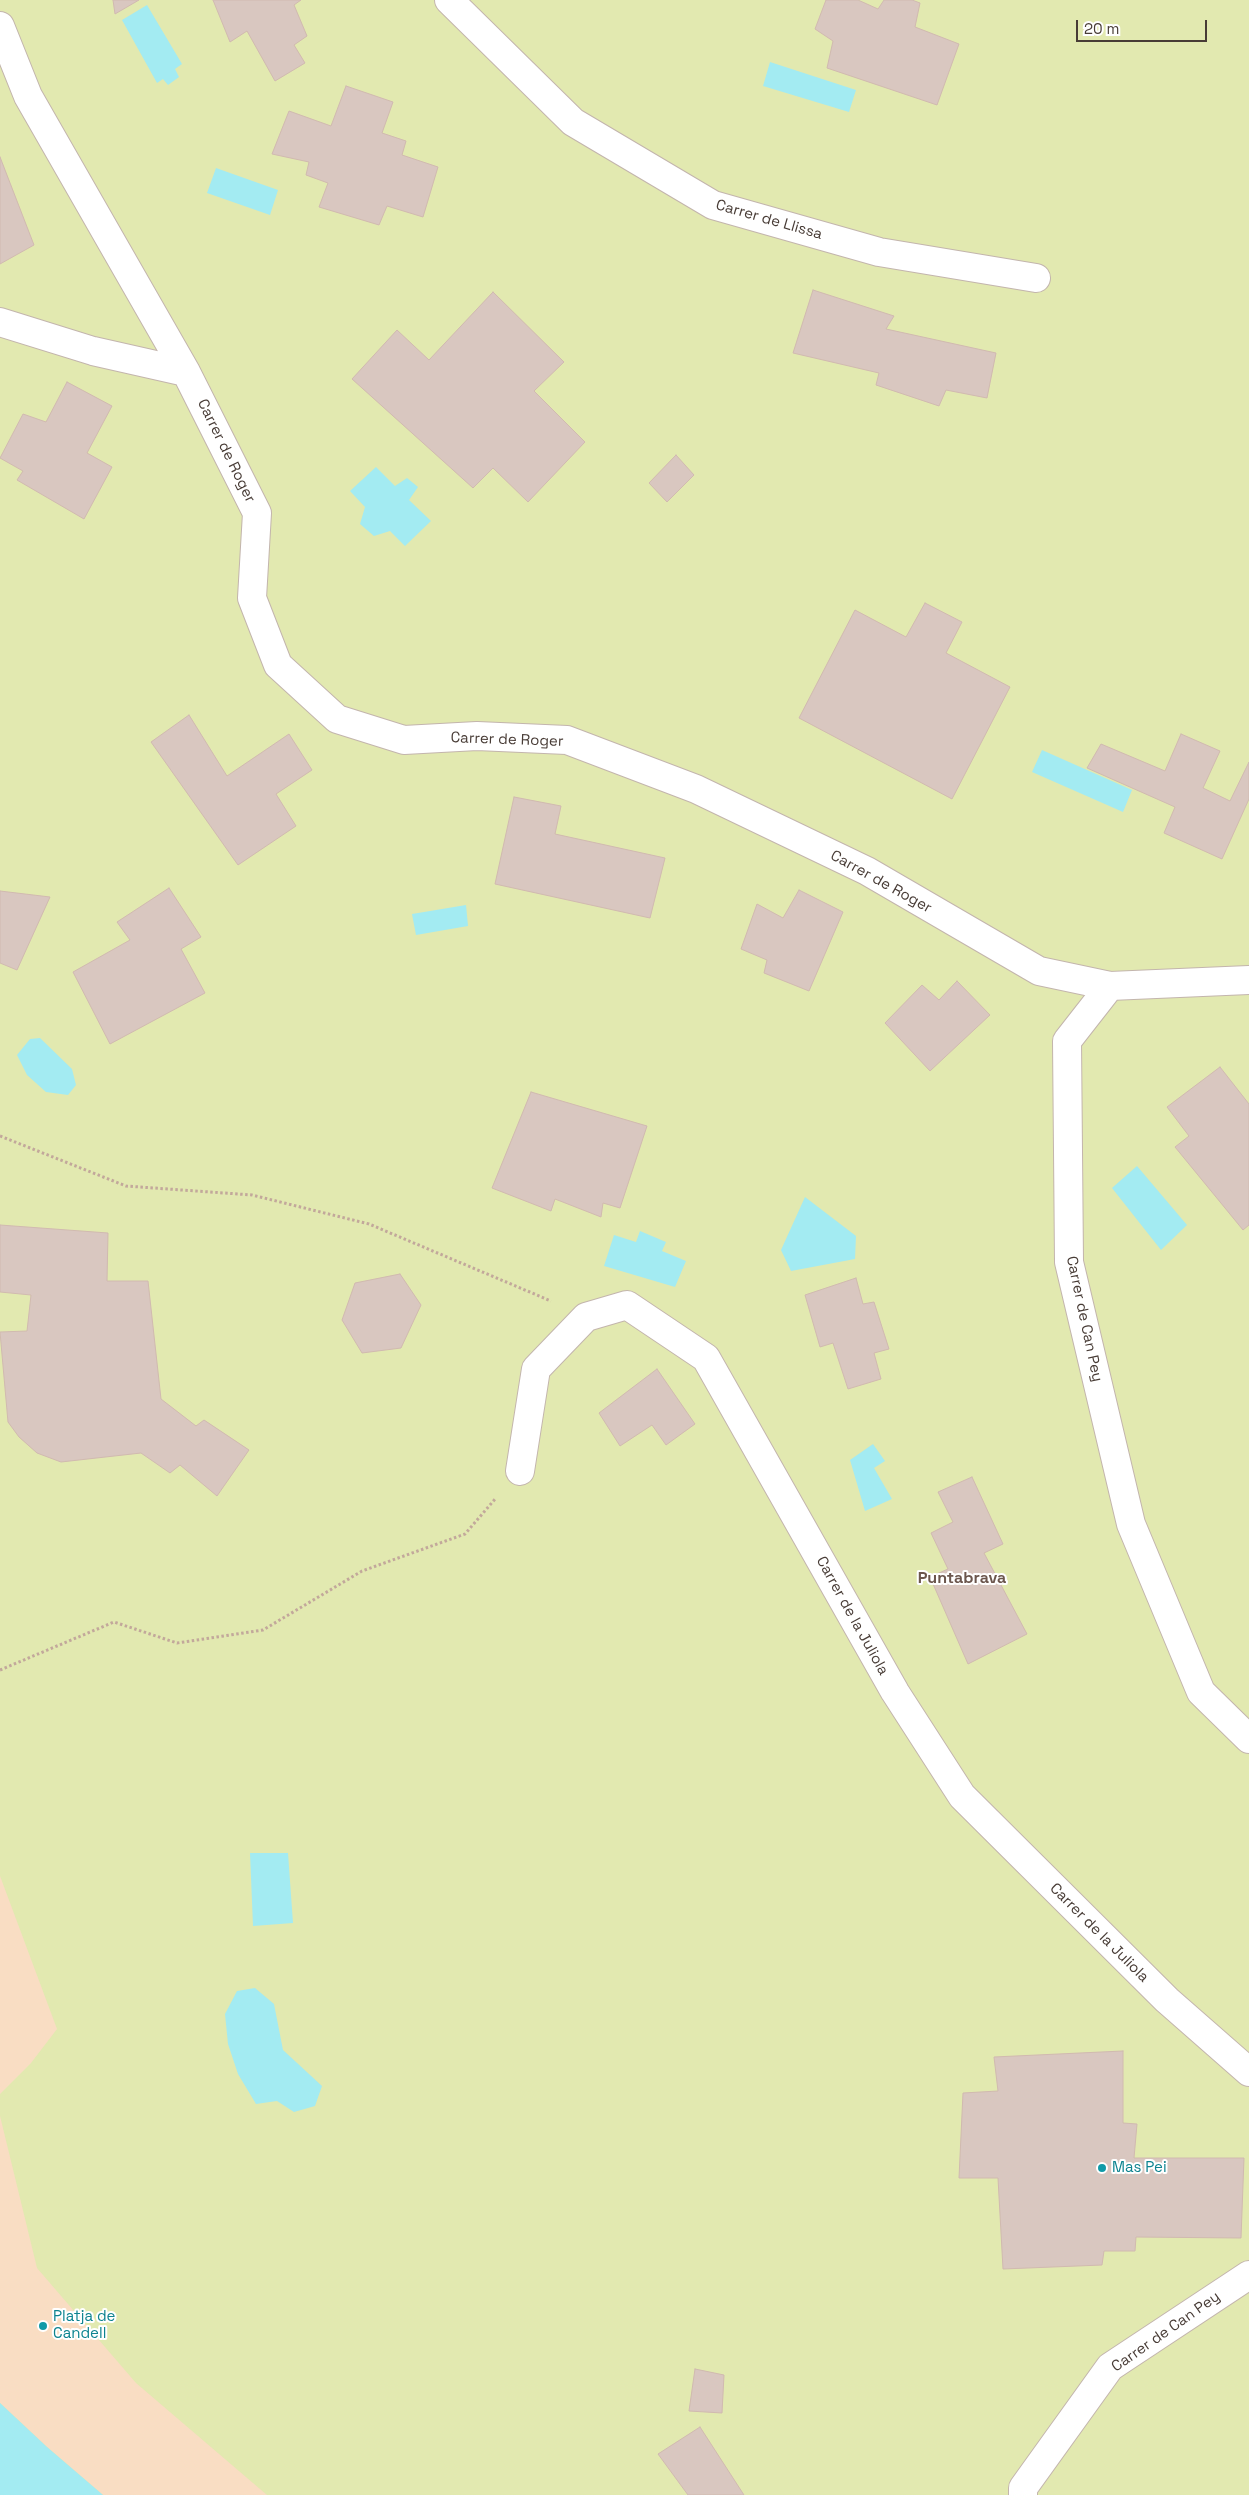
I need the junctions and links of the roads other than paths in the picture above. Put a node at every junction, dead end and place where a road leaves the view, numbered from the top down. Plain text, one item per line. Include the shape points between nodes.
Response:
1 (449, 0) edge
2 (0, 26) edge
3 (1036, 278) dead end
4 (0, 322) edge
5 (186, 372) junction
6 (1249, 980) edge
7 (1110, 986) junction
8 (520, 1471) road end
9 (1249, 1739) edge
10 (1249, 2072) edge
11 (1249, 2275) edge
12 (1022, 2495) edge

1 - 3 street, Carrer de Llissa via 573,122 713,205 879,252
2 - 5 street, Carrer de Roger via 28,96
4 - 5 street via 93,351
5 - 7 street, Carrer de Roger via 257,513 252,598 278,665 337,718 404,740 477,736 567,740 696,789 867,872 1039,971
6 - 7 street
7 - 9 street, Carrer de Can Pey via 1067,1041 1069,1262 1131,1524 1201,1692
8 - 10 street, Carrer de la Juliola via 536,1369 586,1316 627,1305 706,1358 895,1692 962,1796 1167,2000
11 - 12 street, Carrer de Can Pey via 1110,2367 1023,2488

